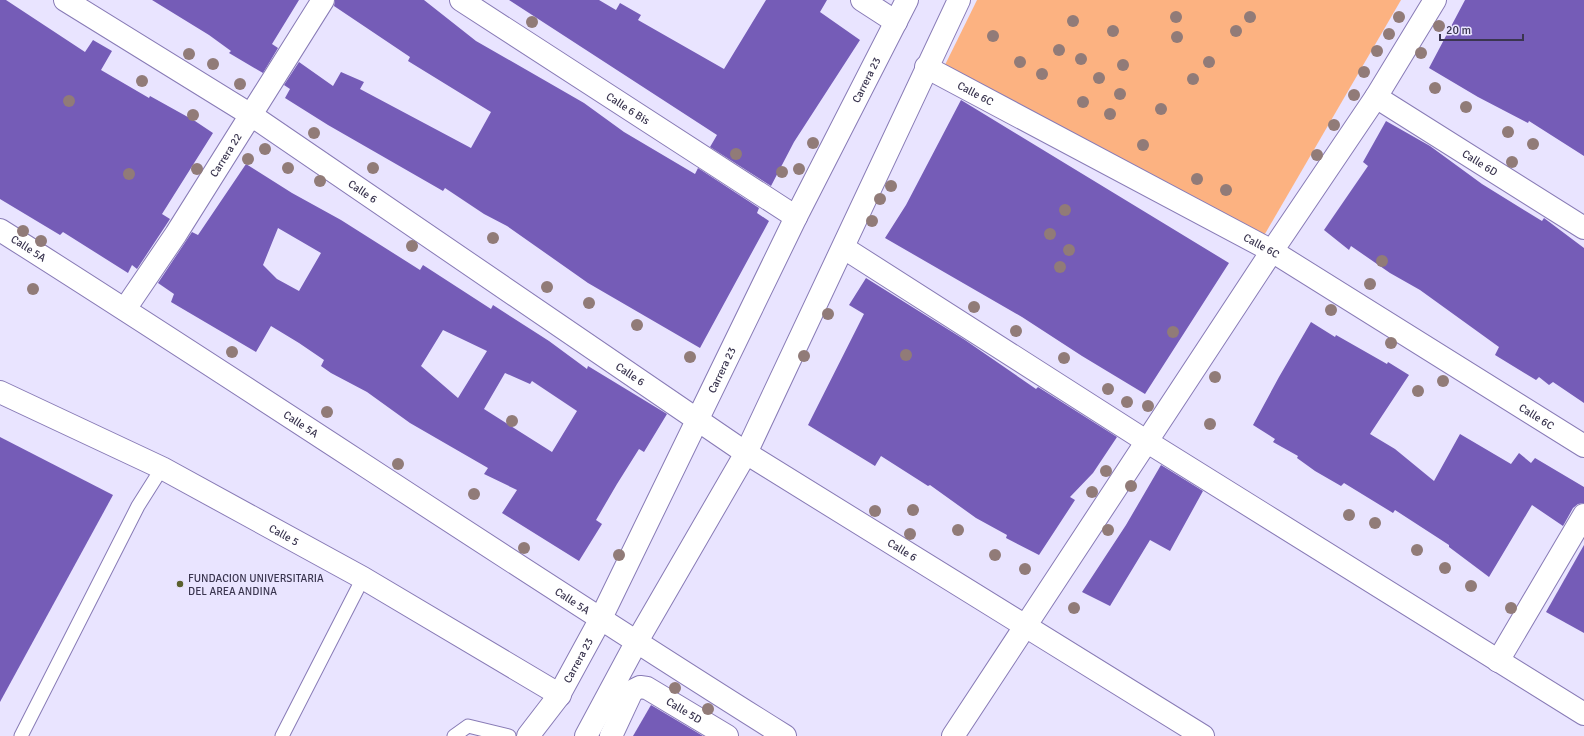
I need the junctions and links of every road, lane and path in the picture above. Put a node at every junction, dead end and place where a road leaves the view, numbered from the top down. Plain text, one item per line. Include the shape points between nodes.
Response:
1 (65, 0) edge
2 (323, 0) edge
3 (461, 0) edge
4 (862, 0) edge
5 (907, 0) edge
6 (959, 0) edge
7 (1434, 0) edge
8 (896, 22) junction
9 (926, 67) junction
10 (1376, 97) junction
11 (251, 115) junction
12 (796, 217) junction
13 (1584, 228) edge
14 (0, 230) edge
15 (844, 248) junction
16 (1272, 251) junction
17 (125, 309) junction
18 (0, 392) edge
19 (698, 418) junction
20 (1146, 441) junction
21 (1584, 446) edge
22 (746, 453) junction
23 (162, 468) junction
24 (1584, 515) edge
25 (363, 578) junction
26 (600, 620) junction
27 (1026, 627) junction
28 (636, 643) junction
29 (1498, 661) junction
30 (560, 695) junction
31 (1584, 714) edge
32 (21, 736) edge
33 (282, 736) edge
34 (454, 736) edge
35 (509, 736) edge
36 (528, 736) edge
37 (586, 736) edge
38 (611, 736) edge
39 (727, 736) edge
40 (785, 736) edge
41 (953, 736) edge
42 (1203, 736) edge

1 - 11 street, Calle 6
2 - 11 street, Carrera 22
3 - 12 street, Calle 6 Bis
4 - 8 street
5 - 8 street, Carrera 23
6 - 9 street
7 - 10 street
8 - 12 street, Carrera 23
9 - 15 street
9 - 16 street, Calle 6C
10 - 13 street, Calle 6D
10 - 16 street
11 - 17 street, Carrera 22
11 - 19 street, Calle 6
12 - 19 street, Carrera 23
14 - 17 street, Calle 5A
15 - 20 street
15 - 22 street
16 - 20 street
16 - 21 street, Calle 6C
17 - 26 street, Calle 5A
18 - 23 street, Calle 5
19 - 22 street, Calle 6
19 - 26 street, Carrera 23
20 - 27 street
20 - 29 street
22 - 27 street, Calle 6
22 - 28 street
23 - 25 street, Calle 5
23 - 32 lane via 138,506
24 - 29 street
25 - 30 street, Calle 5
25 - 33 lane
26 - 28 street, Calle 5A
26 - 30 street, Carrera 23
27 - 41 street
27 - 42 street, Calle 6
28 - 37 street
28 - 40 street, Calle 5A
29 - 31 street
30 - 36 street, Carrera 23
34 - 35 lane via 468,726
38 - 39 street, Calle 5D via 632,691 640,687 647,688

